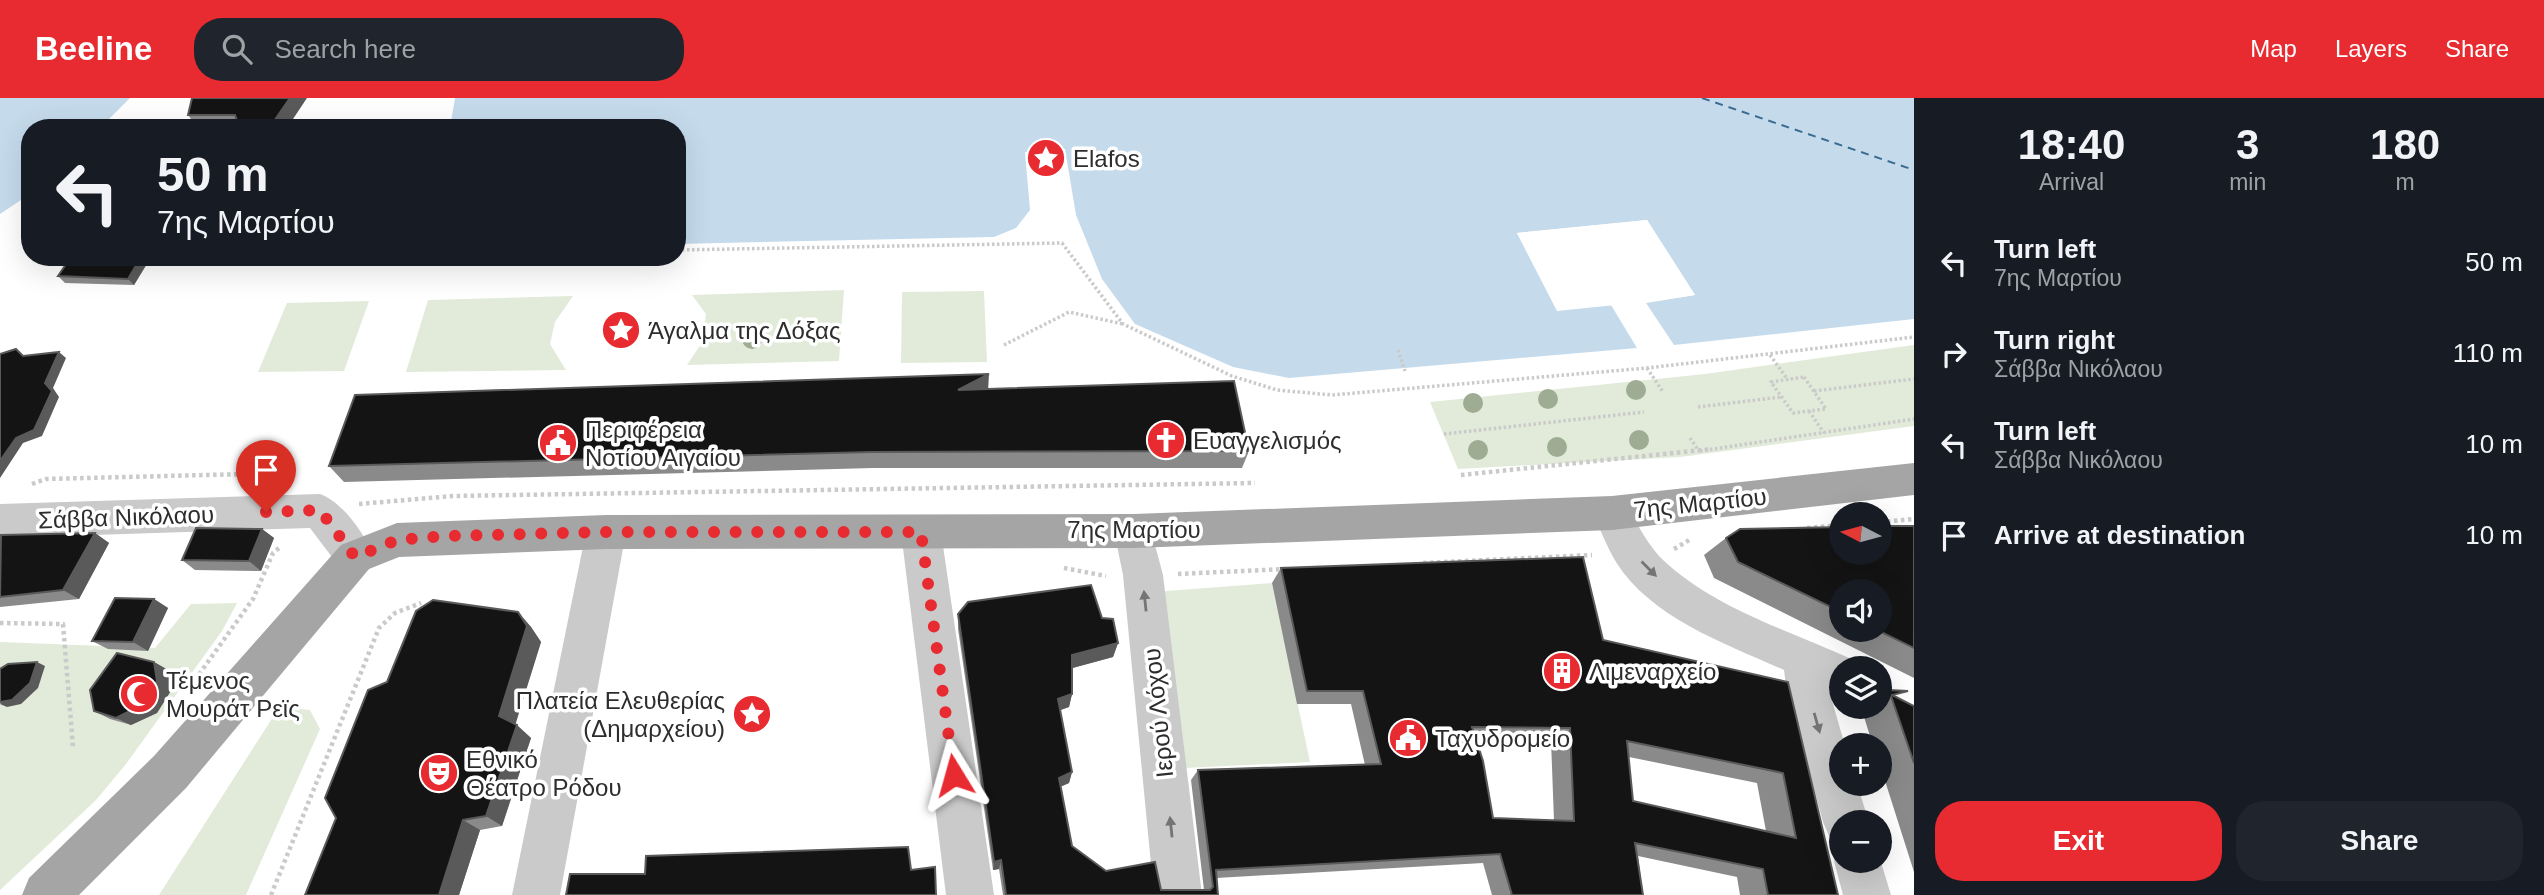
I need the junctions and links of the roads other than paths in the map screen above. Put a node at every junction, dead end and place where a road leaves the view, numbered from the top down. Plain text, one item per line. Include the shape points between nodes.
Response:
1 (1914, 479) edge
2 (1612, 513) junction
3 (0, 521) edge
4 (1134, 531) junction
5 (606, 532) junction
6 (921, 532) junction
7 (355, 557) junction
8 (1803, 656) junction
9 (1829, 669) edge
10 (1842, 810) edge
11 (1861, 873) edge
12 (46, 895) edge
13 (536, 895) edge
14 (970, 895) edge
15 (1178, 895) edge
16 (1867, 895) edge

1 - 2 main road, 7ης Μαρτίου
2 - 4 main road, 7ης Μαρτίου
2 -> 8 street via 1632,553 1667,588 1692,605
3 - 7 street, Σάββα Νικόλαου via 320,510
4 - 6 main road, 7ης Μαρτίου
15 -> 4 street, Ιερού Λόχου via 1143,575
5 - 6 main road, 7ης Μαρτίου
5 - 7 main road, 7ης Μαρτίου via 397,540
5 - 13 street
6 - 14 street
7 - 12 main road via 170,772
8 - 9 street
8 -> 10 street via 1808,693
11 - 16 street

